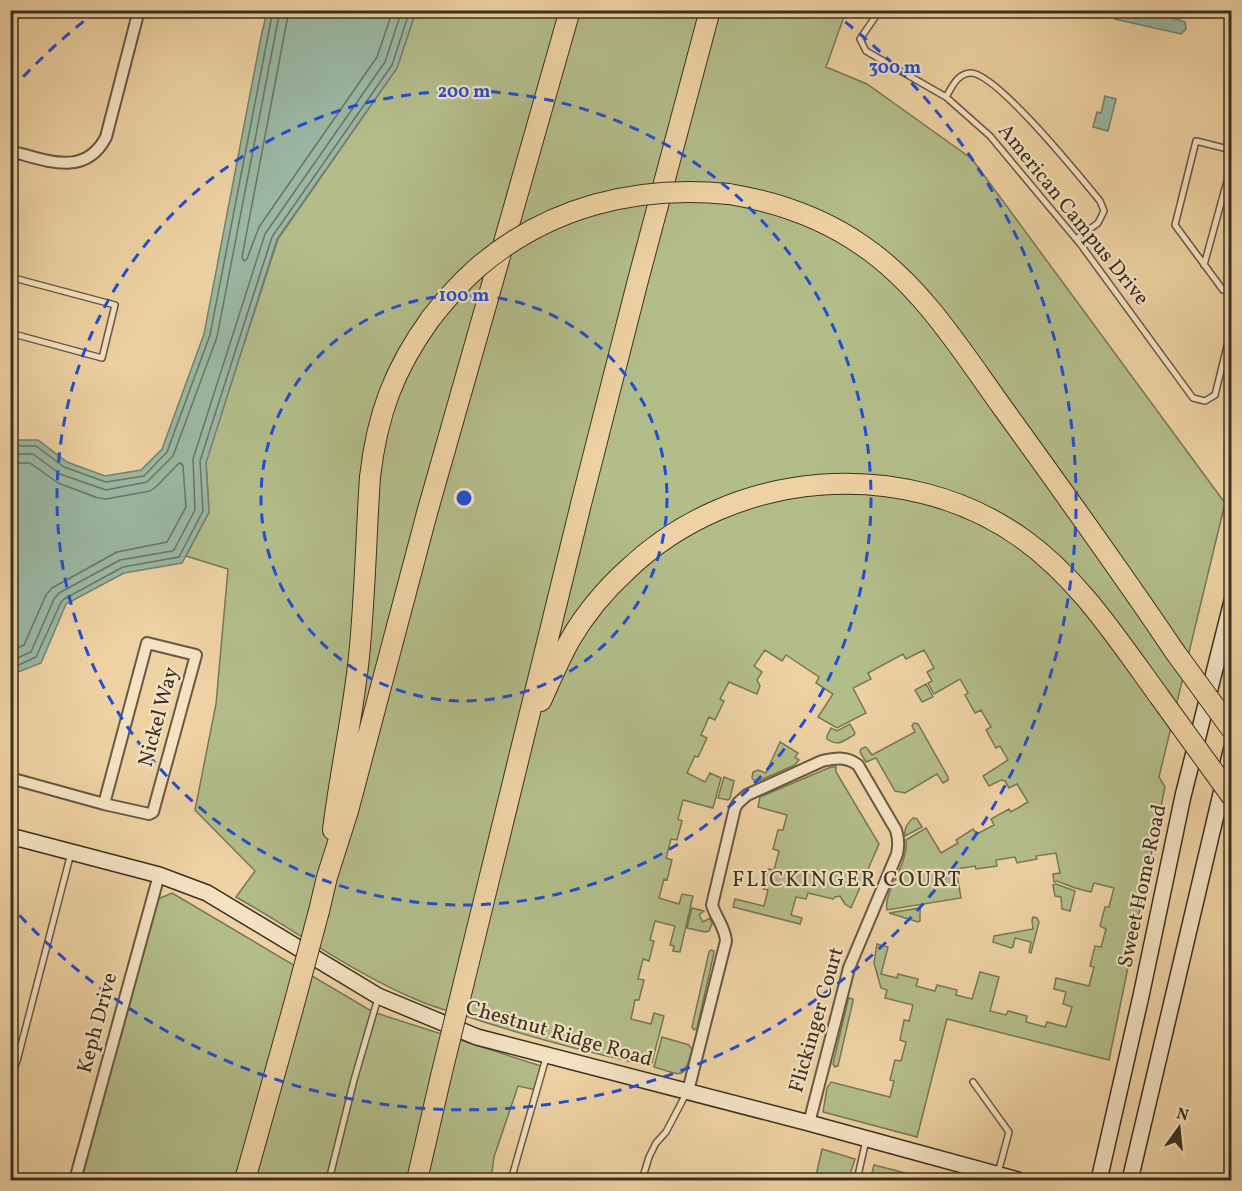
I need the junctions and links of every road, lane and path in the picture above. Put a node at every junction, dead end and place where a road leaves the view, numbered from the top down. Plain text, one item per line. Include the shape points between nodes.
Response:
1 (139, 10) edge
2 (570, 10) edge
3 (710, 10) edge
4 (880, 10) edge
5 (946, 97) junction
6 (1232, 150) edge
7 (10, 151) edge
8 (1232, 163) edge
9 (1076, 239) junction
10 (1204, 265) junction
11 (10, 278) edge
12 (1232, 292) edge
13 (1232, 326) edge
14 (10, 333) edge
15 (1232, 600) edge
16 (1232, 730) edge
17 (522, 742) junction
18 (1232, 747) edge
19 (10, 778) edge
20 (1232, 797) edge
21 (104, 804) junction
22 (10, 836) edge
23 (71, 852) junction
24 (159, 875) junction
25 (327, 877) junction
26 (378, 996) junction
27 (547, 1054) junction
28 (10, 1072) edge
29 (973, 1082) dead end
30 (688, 1091) junction
31 (808, 1123) junction
32 (867, 1138) junction
33 (997, 1175) junction
34 (75, 1180) edge
35 (245, 1180) edge
36 (329, 1180) edge
37 (417, 1180) edge
38 (511, 1180) edge
39 (642, 1180) edge
40 (857, 1180) edge
41 (1018, 1180) edge
42 (1099, 1180) edge
43 (1130, 1180) edge

1 - 7 street via 101,147 88,158 71,163
2 - 25 highway
3 - 17 highway via 580,504
4 - 5 lane, American Campus Drive via 860,39 866,51
5 - 9 lane, American Campus Drive via 990,136
5 - 9 lane via 958,77 977,73 1052,143 1104,211 1098,223
6 - 10 lane via 1196,141 1175,225
8 - 10 lane
9 - 13 lane, American Campus Drive via 1193,398 1205,401 1215,395
10 - 12 lane via 1223,290
11 - 14 lane via 116,305 102,358
15 - 42 street, Sweet Home Road via 1183,796
16 - 25 highway, bridge via 958,346 900,276 837,230 771,203 705,192 619,198 567,214 526,234 487,260 431,318 394,379 374,449 359,656
17 - 20 highway, bridge via 571,639 602,596 656,544 723,507 764,494 799,486 871,485 920,493 967,508 1009,530 1044,555 1108,626
17 - 37 highway, bridge
18 - 43 street
19 - 21 street, Nickel Way
21 - 21 street, Nickel Way via 147,643 196,655 153,812
22 - 23 street, Chestnut Ridge Road
23 - 24 street, Chestnut Ridge Road
23 - 28 lane via 17,1061
24 - 26 street, Chestnut Ridge Road via 207,892
24 - 34 street, Keph Drive
25 - 35 highway, bridge
26 - 27 street, Chestnut Ridge Road via 477,1037
26 - 36 lane
27 - 30 street, Chestnut Ridge Road
27 - 38 lane
29 - 33 lane via 1009,1132
30 - 31 street, Chestnut Ridge Road
30 - 31 street, Flickinger Court via 726,941 726,932 712,905 735,808 747,795 822,761 852,760 896,830 899,846 849,968
30 - 39 lane via 656,1143
31 - 32 street, Chestnut Ridge Road
32 - 33 street, Chestnut Ridge Road
32 - 40 lane
33 - 41 street, Chestnut Ridge Road

